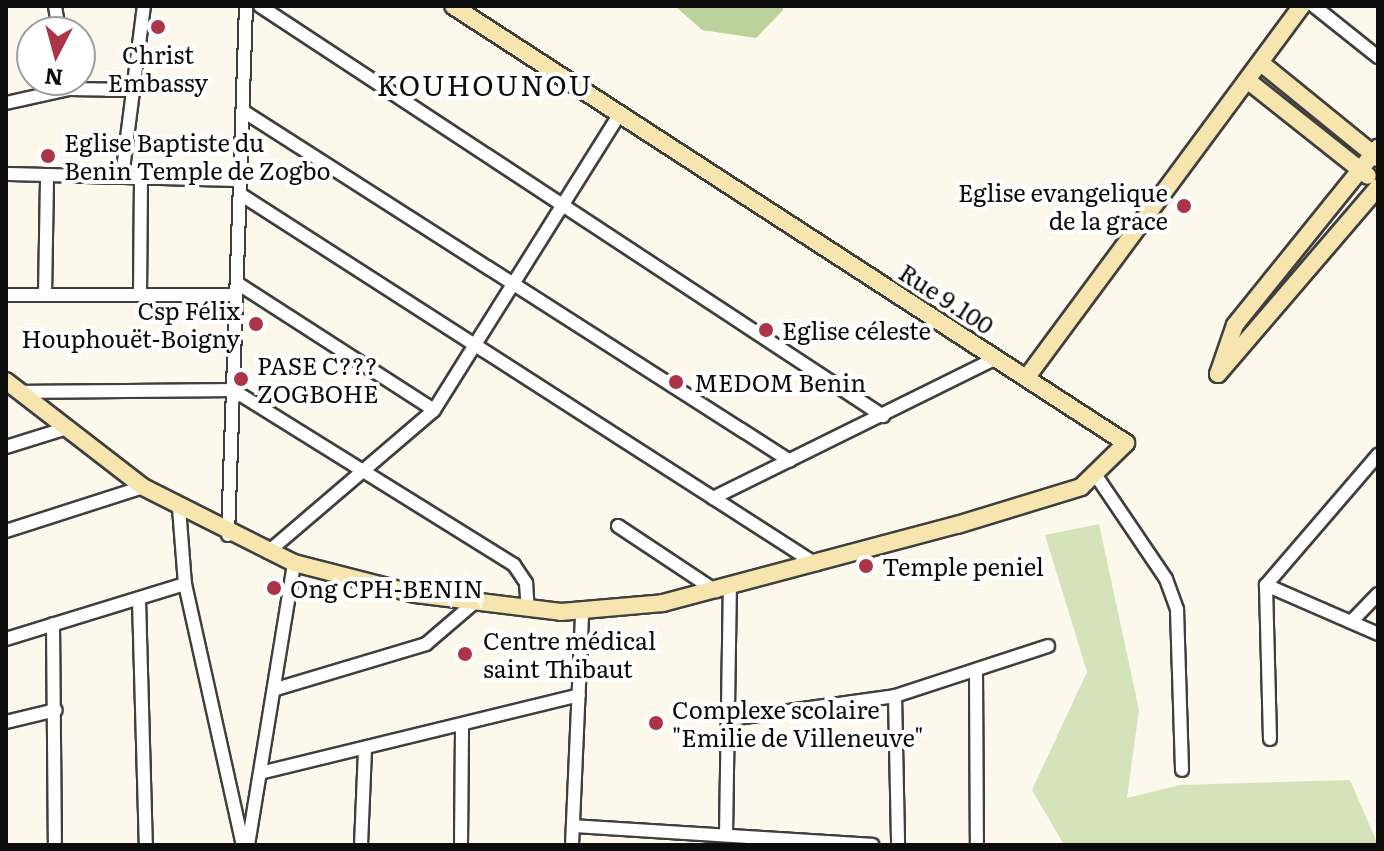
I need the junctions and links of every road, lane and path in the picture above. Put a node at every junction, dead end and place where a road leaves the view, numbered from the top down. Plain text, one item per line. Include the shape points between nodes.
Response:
1 (144, 6) edge
2 (260, 6) edge
3 (453, 6) edge
4 (1302, 6) edge
5 (1314, 6) edge
6 (248, 9) edge
7 (1378, 57) edge
8 (1261, 63) junction
9 (1247, 80) junction
10 (96, 87) edge
11 (133, 90) junction
12 (30, 96) edge
13 (6, 103) edge
14 (243, 111) junction
15 (620, 113) junction
16 (1376, 153) edge
17 (1360, 171) junction
18 (6, 174) edge
19 (47, 176) junction
20 (122, 177) junction
21 (141, 178) junction
22 (240, 180) junction
23 (1378, 185) edge
24 (240, 194) junction
25 (559, 206) junction
26 (1285, 263) junction
27 (1303, 278) junction
28 (509, 287) junction
29 (237, 289) junction
30 (140, 294) junction
31 (6, 295) edge
32 (45, 295) junction
33 (474, 345) junction
34 (996, 358) junction
35 (1027, 377) junction
36 (6, 381) edge
37 (233, 390) junction
38 (19, 392) junction
39 (434, 410) junction
40 (883, 416) junction
41 (61, 430) junction
42 (6, 447) edge
43 (1378, 455) edge
44 (790, 461) junction
45 (362, 471) junction
46 (1097, 477) junction
47 (143, 487) junction
48 (713, 498) junction
49 (179, 508) junction
50 (618, 526) dead end
51 (6, 531) edge
52 (228, 535) junction
53 (268, 552) junction
54 (294, 563) junction
55 (816, 564) junction
56 (185, 584) junction
57 (1266, 585) junction
58 (723, 589) junction
59 (1378, 594) edge
60 (139, 600) junction
61 (475, 602) junction
62 (528, 609) junction
63 (582, 612) junction
64 (1351, 622) junction
65 (53, 624) junction
66 (1378, 634) edge
67 (6, 639) edge
68 (1048, 646) dead end
69 (976, 671) junction
70 (276, 689) junction
71 (579, 695) junction
72 (895, 696) junction
73 (56, 710) junction
74 (730, 719) junction
75 (6, 722) edge
76 (462, 725) junction
77 (1270, 739) dead end
78 (365, 751) junction
79 (1182, 770) dead end
80 (264, 772) junction
81 (573, 826) junction
82 (726, 835) junction
83 (55, 845) edge
84 (146, 845) edge
85 (246, 845) edge
86 (361, 845) edge
87 (461, 845) edge
88 (572, 845) edge
89 (872, 845) edge
90 (898, 845) edge
91 (977, 845) edge

1 - 11 street
2 - 25 street
3 - 15 street, Rue 9.100
4 - 8 street
5 - 7 street
6 - 14 street
8 - 9 street
8 - 16 street
9 - 17 street
9 - 35 street
10 - 11 street
11 - 20 street
12 - 13 street
14 - 22 street
14 - 28 street
15 - 25 street
15 - 34 street, Rue 9.100
16 - 17 street
17 - 23 street
17 - 26 street
18 - 19 street
19 - 20 street
19 - 32 street
20 - 21 street
21 - 22 street
21 - 30 street
22 - 24 street
23 - 27 street
24 - 29 street
24 - 33 street
25 - 28 street
25 - 40 street
26 - 27 street
26 - 27 street via 1235,325 1218,374
28 - 33 street
28 - 44 street
29 - 30 street
29 - 37 street
29 - 39 street
30 - 32 street
31 - 32 street
33 - 39 street
33 - 48 street
34 - 35 street, Rue 9.100
34 - 40 street
35 - 46 street, Rue 9.100 via 1126,443
36 - 38 street
37 - 38 street
37 - 45 street
37 - 52 street
38 - 41 street
39 - 45 street
40 - 44 street
41 - 42 street
41 - 47 street
43 - 57 street
44 - 48 street
45 - 53 street
45 - 62 street via 514,565 526,583
46 - 55 street
46 - 79 street via 1166,579 1177,610
47 - 49 street
47 - 51 street
48 - 55 street
49 - 52 street
49 - 56 street
50 - 58 street
52 - 53 street
53 - 54 street
54 - 61 street
54 - 70 street
55 - 58 street
56 - 60 street
56 - 85 street
57 - 64 street
57 - 77 street
58 - 63 street
58 - 74 street
59 - 64 street
60 - 65 street
60 - 84 street
61 - 62 street
61 - 70 street via 426,644
62 - 63 street
63 - 71 street
64 - 66 street
65 - 67 street
65 - 73 street
68 - 69 street
69 - 72 street
69 - 91 street
70 - 80 street
71 - 76 street
71 - 81 street
72 - 74 street
72 - 90 street
73 - 75 street
73 - 83 street
74 - 82 street
76 - 78 street
76 - 87 street
78 - 80 street
78 - 86 street
80 - 85 street
81 - 82 street
81 - 88 street
82 - 89 street

